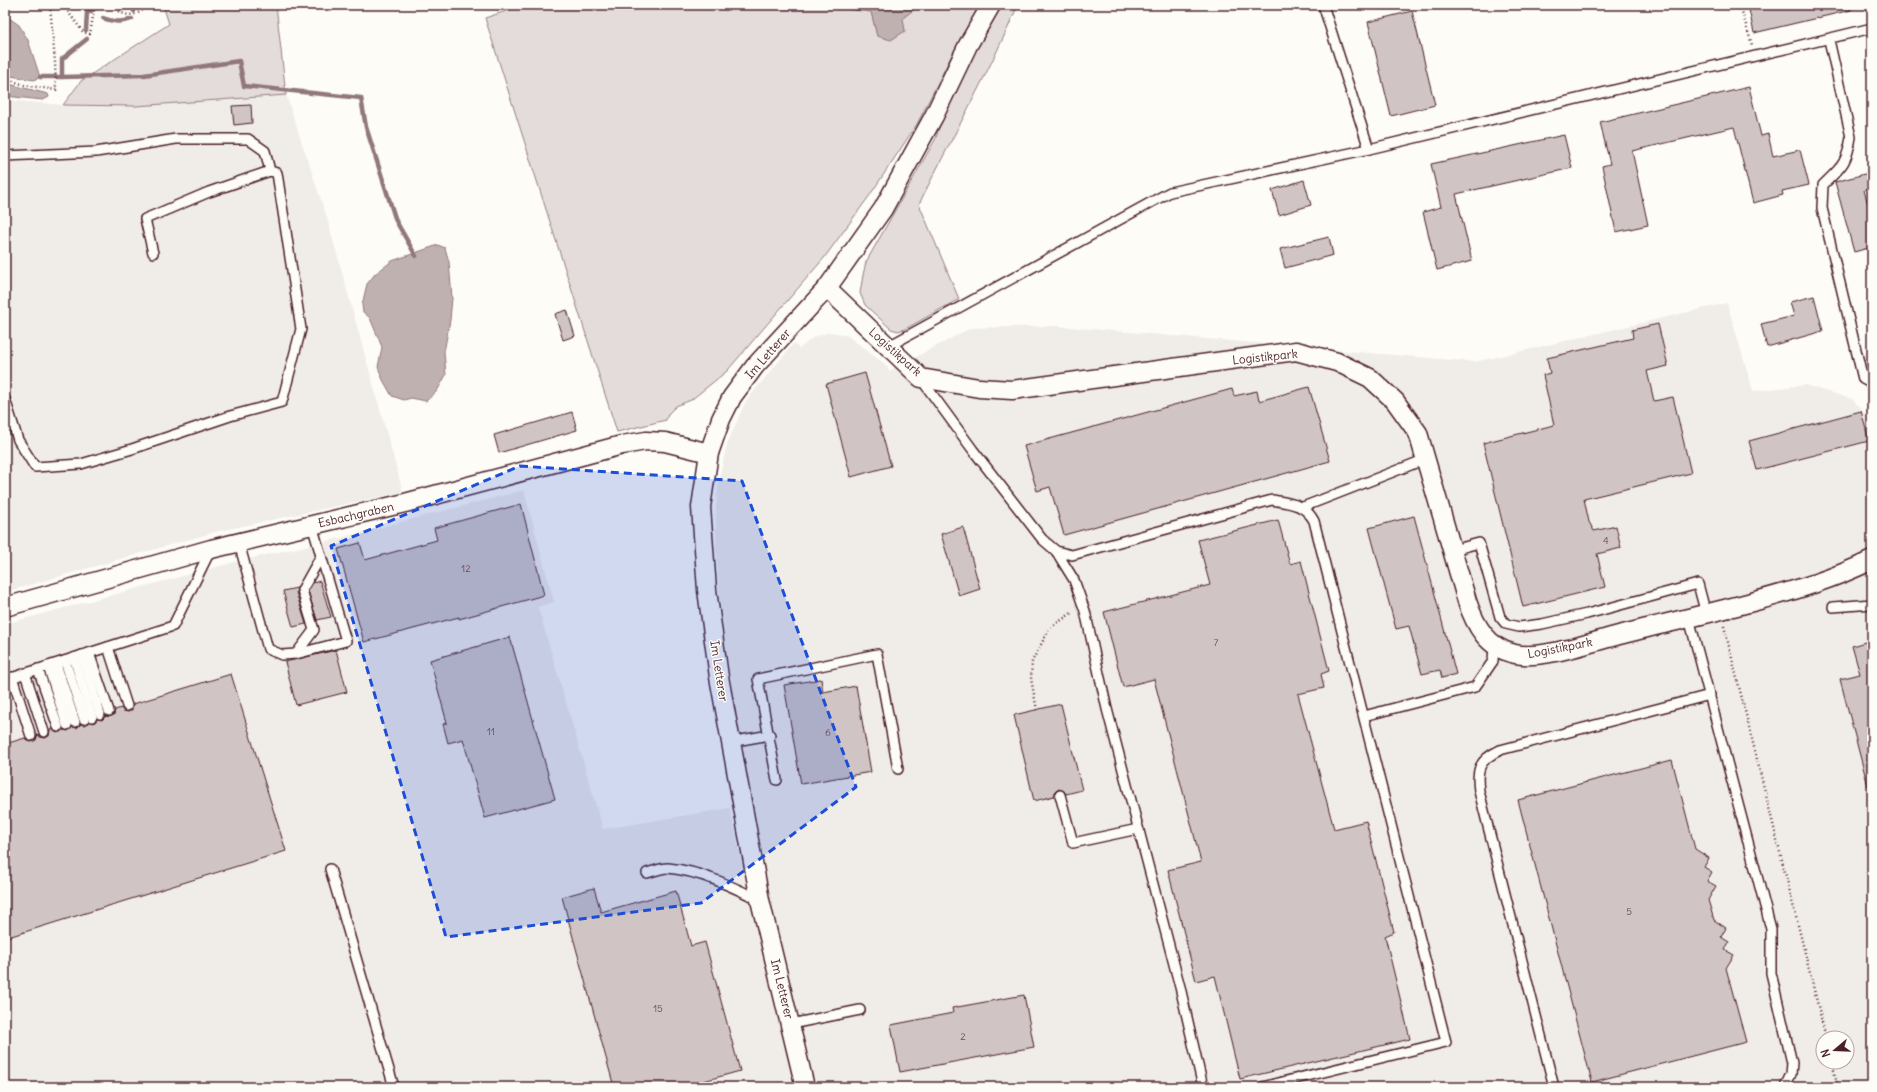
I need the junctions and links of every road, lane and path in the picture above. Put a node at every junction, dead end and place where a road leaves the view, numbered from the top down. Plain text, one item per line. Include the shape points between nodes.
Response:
1 (50, 5) edge
2 (63, 5) edge
3 (95, 5) edge
4 (114, 5) edge
5 (147, 5) edge
6 (991, 5) edge
7 (1323, 5) edge
8 (1740, 5) edge
9 (1872, 28) edge
10 (1829, 40) junction
11 (1756, 57) junction
12 (5, 78) edge
13 (1369, 149) junction
14 (5, 156) edge
15 (270, 171) junction
16 (153, 253) dead end
17 (827, 288) junction
18 (887, 347) junction
19 (921, 378) junction
20 (1872, 384) edge
21 (5, 399) edge
22 (709, 453) junction
23 (1426, 459) junction
24 (1303, 507) junction
25 (312, 525) junction
26 (239, 543) junction
27 (211, 549) junction
28 (1453, 550) junction
29 (1056, 551) junction
30 (321, 556) junction
31 (1872, 560) edge
32 (1082, 603) junction
33 (1872, 604) edge
34 (1833, 607) dead end
35 (5, 608) edge
36 (1705, 614) junction
37 (1494, 645) junction
38 (108, 647) junction
39 (296, 654) junction
40 (82, 655) junction
41 (65, 661) junction
42 (52, 665) junction
43 (38, 669) junction
44 (26, 673) junction
45 (9, 678) edge
46 (1710, 695) junction
47 (127, 706) dead end
48 (1037, 710) dead end
49 (1364, 716) junction
50 (84, 719) junction
51 (44, 732) dead end
52 (770, 735) junction
53 (31, 736) dead end
54 (730, 742) junction
55 (898, 768) dead end
56 (777, 780) dead end
57 (1060, 795) dead end
58 (1138, 829) junction
59 (330, 869) dead end
60 (647, 873) dead end
61 (760, 900) junction
62 (860, 1010) dead end
63 (791, 1024) junction
64 (1824, 1030) edge
65 (1834, 1070) edge
66 (394, 1087) edge
67 (805, 1087) edge
68 (1203, 1087) edge
69 (1262, 1087) edge
70 (1554, 1087) edge
71 (1786, 1087) edge
72 (1838, 1087) edge

1 - 12 path via 56,90
2 - 3 path via 83,32 90,34
4 - 5 path via 122,13 129,15 136,15
6 - 17 street via 883,209
7 - 13 lane
8 - 11 path
9 - 10 lane
10 - 11 lane
10 - 20 lane via 1851,137 1849,153 1844,164 1823,185 1822,208 1863,379
11 - 13 lane
13 - 18 lane via 1170,192
14 - 15 lane via 96,152 176,139 248,138 265,151
15 - 16 lane via 209,192 145,219
15 - 21 lane via 277,173 302,329 282,402 81,464 35,467 18,440
17 - 18 street, Logistikpark
17 - 22 street, Im Letterer via 755,366 732,397
18 - 19 street, Logistikpark
19 - 23 street, Logistikpark via 957,385 1012,390 1296,351 1337,362 1370,378 1394,401 1418,433
19 - 29 lane via 1025,519
22 - 25 street, Esbachgraben via 665,442 646,441 622,445
22 - 54 street, Im Letterer via 701,506 704,549 713,634
23 - 24 lane
23 - 28 street, Logistikpark
24 - 29 lane via 1272,500 1072,555
24 - 49 lane via 1314,521
25 - 26 street, Esbachgraben
25 - 30 lane
26 - 27 street, Esbachgraben
26 - 39 lane via 268,649 282,655
27 - 35 street, Esbachgraben
27 - 38 lane via 173,626
28 - 36 lane via 1479,543 1500,617 1506,624 1519,627 1542,624 1698,584
28 - 37 street, Logistikpark via 1470,610 1478,628
29 - 32 lane via 1074,580
30 - 39 lane via 302,590 314,630
30 - 39 lane via 346,641
31 - 36 street, Logistikpark via 1815,584
32 - 48 path via 1050,628 1032,661 1031,680
32 - 58 lane
33 - 34 lane
36 - 37 street, Logistikpark via 1539,654 1515,654
36 - 46 lane
36 - 64 path
37 - 49 lane via 1493,661 1475,688
38 - 40 lane
38 - 47 lane
40 - 41 lane
40 - 50 lane
40 - 50 lane
41 - 42 lane
41 - 50 lane
42 - 43 lane
42 - 50 lane
43 - 44 lane
43 - 50 lane
44 - 45 lane
44 - 51 lane
45 - 53 lane
46 - 70 lane via 1500,750 1485,759 1479,767 1479,791
46 - 71 lane via 1771,929 1771,973 1792,1063
49 - 69 lane via 1446,1042
52 - 54 lane
52 - 55 lane via 758,680 877,654
52 - 56 lane
54 - 61 street, Im Letterer
57 - 58 lane via 1073,843
58 - 68 lane via 1180,987
59 - 66 lane
60 - 61 lane via 667,868 694,873 729,885
61 - 63 street, Im Letterer
62 - 63 lane
63 - 67 street, Im Letterer
65 - 72 path

